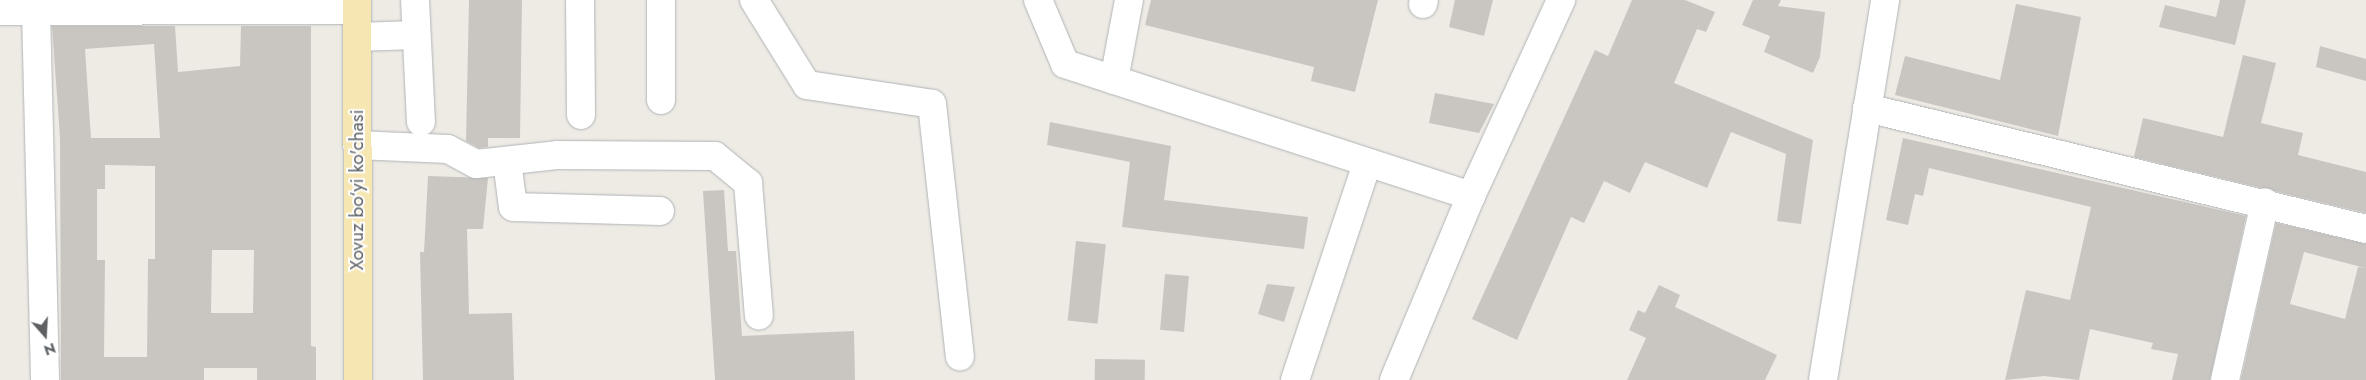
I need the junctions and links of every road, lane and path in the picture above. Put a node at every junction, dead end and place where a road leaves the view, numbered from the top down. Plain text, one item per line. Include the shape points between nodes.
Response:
1 (415, 0) edge
2 (580, 0) edge
3 (660, 0) edge
4 (754, 0) edge
5 (1038, 0) edge
6 (1129, 0) edge
7 (1561, 0) edge
8 (1885, 0) edge
9 (36, 10) junction
10 (0, 11) edge
11 (357, 16) edge
12 (415, 35) junction
13 (1114, 80) junction
14 (661, 100) dead end
15 (1867, 108) junction
16 (581, 114) dead end
17 (422, 122) dead end
18 (357, 145) junction
19 (507, 161) junction
20 (1367, 163) junction
21 (1471, 196) junction
22 (2265, 202) junction
23 (660, 211) dead end
24 (2366, 229) edge
25 (759, 316) dead end
26 (960, 356) dead end
27 (45, 380) edge
28 (358, 380) edge
29 (1295, 380) edge
30 (1395, 380) edge
31 (1823, 380) edge
32 (2224, 380) edge

1 - 12 street
2 - 16 street
3 - 14 street
4 - 26 street via 807,85 932,104
5 - 13 street via 1065,64
6 - 13 street
7 - 21 street
8 - 15 street
9 - 10 street
9 - 11 street
9 - 27 street
11 - 12 street
11 - 18 main road, Xovuz bo‘yi ko'chasi
12 - 17 street
13 - 20 street
15 - 22 street
15 - 31 street
18 - 19 street via 448,148 476,164
18 - 28 main road, Xovuz bo‘yi ko'chasi
19 - 23 street via 513,207
19 - 25 street via 557,155 715,156 748,183
20 - 21 street
20 - 29 street
21 - 30 street
22 - 24 street
22 - 32 street

